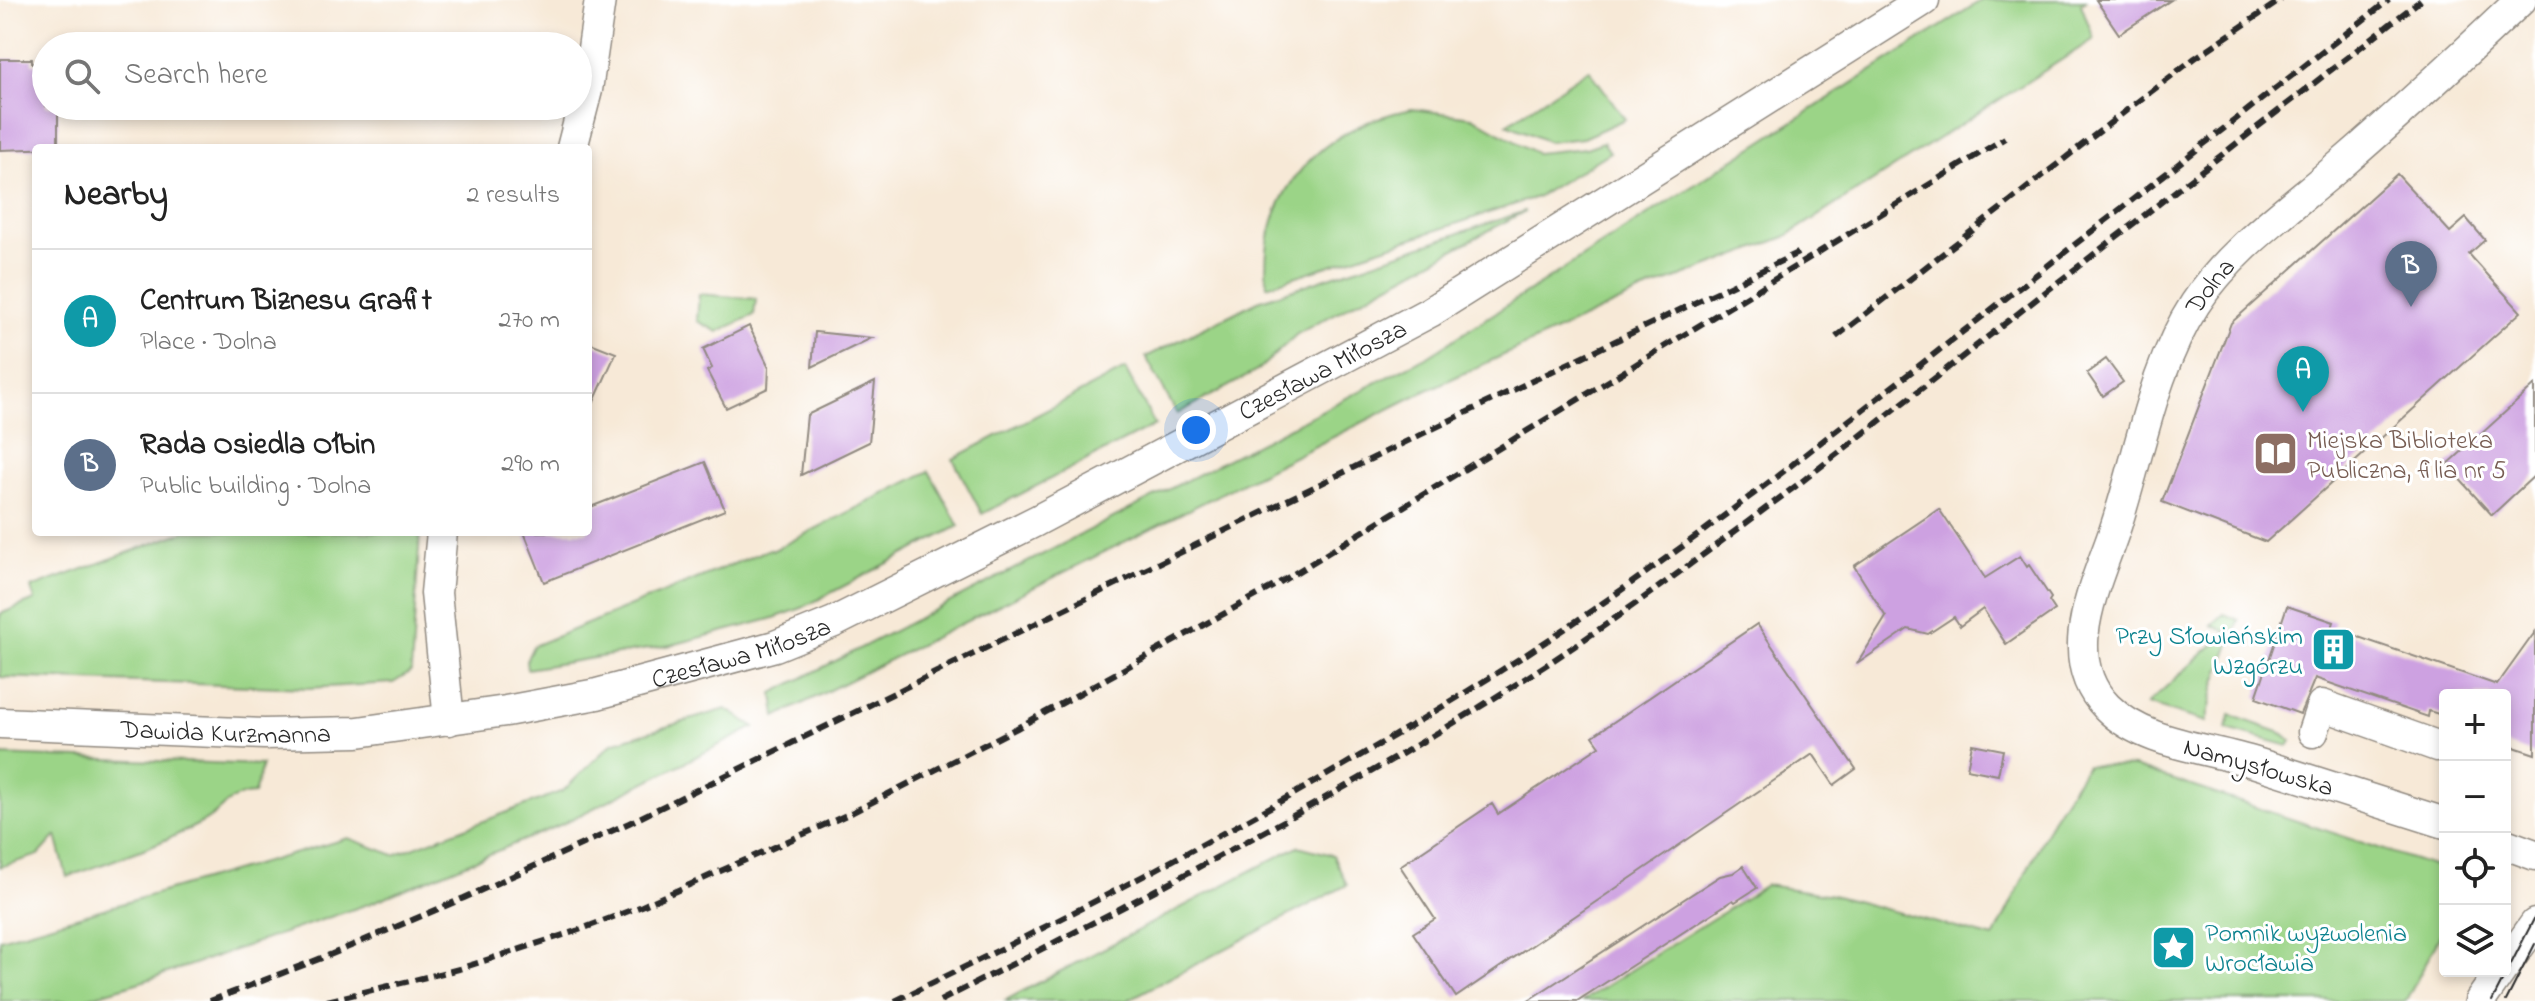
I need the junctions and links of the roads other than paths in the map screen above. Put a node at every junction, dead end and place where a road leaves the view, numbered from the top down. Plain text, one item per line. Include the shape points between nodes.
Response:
1 (600, 0) edge
2 (1924, 0) edge
3 (2521, 0) edge
4 (592, 55) edge
5 (579, 120) edge
6 (573, 144) edge
7 (442, 536) edge
8 (2090, 683) joint
9 (449, 720) junction
10 (0, 723) edge
11 (2313, 732) dead end
12 (2437, 746) dead end
13 (2439, 821) edge
14 (2511, 846) edge
15 (2535, 855) edge
16 (2535, 924) edge
17 (2511, 958) edge
18 (2497, 977) edge
19 (2480, 1001) edge

1 - 4 street
2 - 9 street, Czesława Miłosza via 1430,312 834,622 759,651 658,680
3 - 8 street, Dolna via 2402,112 2239,252 2196,303 2169,350 2093,586 2084,627
5 - 6 street
7 - 9 street via 436,593
8 - 13 street, Namysłowska via 2122,721 2151,735
9 - 10 street, Dawida Kurzmanna via 358,732 264,734
11 - 12 street via 2322,705
14 - 15 street
16 - 17 street
18 - 19 street

